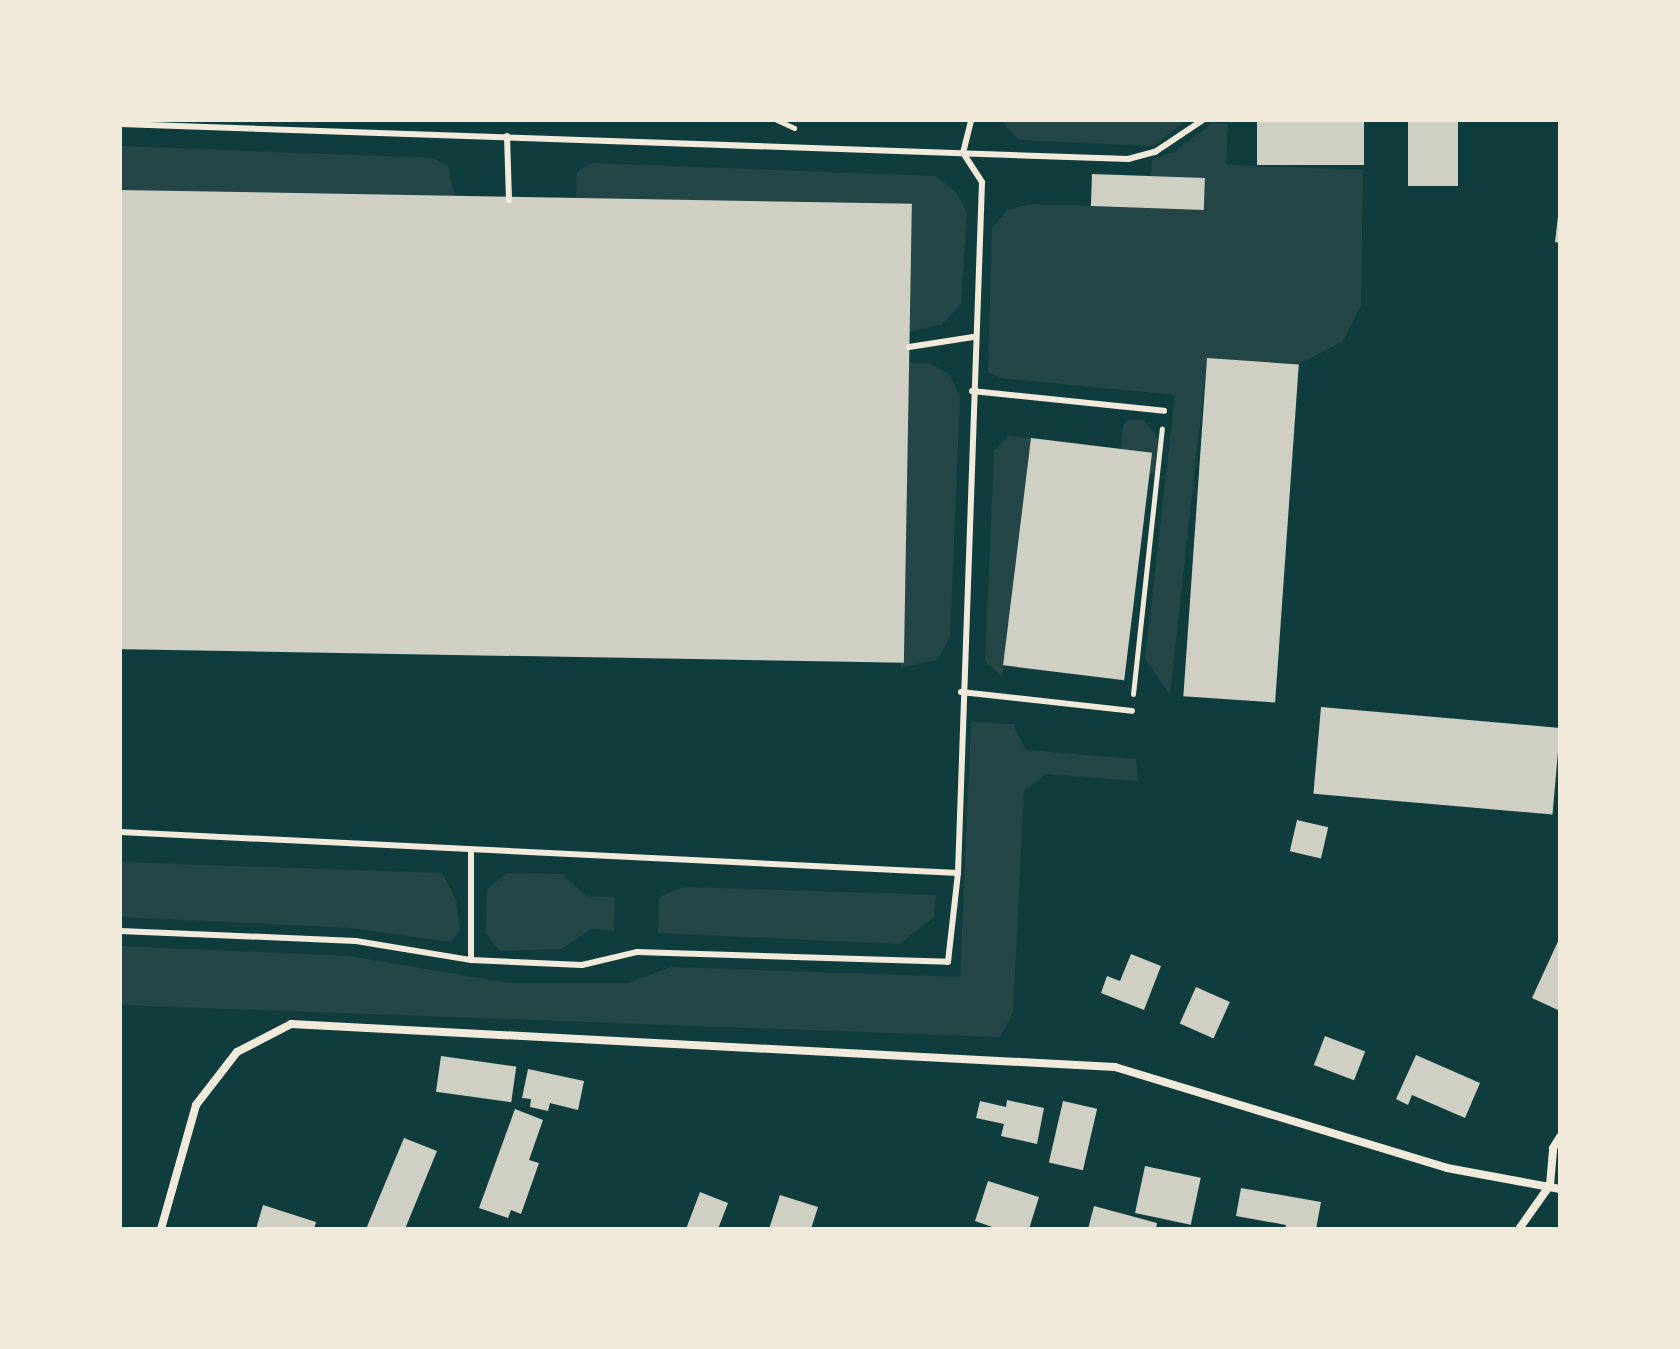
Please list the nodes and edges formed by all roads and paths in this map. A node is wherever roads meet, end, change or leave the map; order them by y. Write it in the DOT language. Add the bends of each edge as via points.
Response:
graph roads {
  1 [pos="971,120"];
  2 [pos="1203,120"];
  3 [pos="226,122"];
  4 [pos="120,124"];
  5 [pos="507,136"];
  6 [pos="963,153"];
  7 [pos="509,200"];
  8 [pos="973,337"];
  9 [pos="909,347"];
  10 [pos="972,391"];
  11 [pos="1164,411"];
  12 [pos="961,692"];
  13 [pos="1132,711"];
  14 [pos="120,832"];
  15 [pos="471,850"];
  16 [pos="958,873"];
  17 [pos="120,931"];
  18 [pos="471,960"];
  19 [pos="1560,1137"];
  20 [pos="1550,1185"];
  21 [pos="1560,1189"];
  22 [pos="161,1229"];
  23 [pos="1519,1229"];
  1 -- 6 [label="lane"];
  2 -- 6 [label="lane" via="1155,152 1128,159"];
  3 -- 4 [label="lane"];
  3 -- 5 [label="lane"];
  5 -- 6 [label="lane"];
  5 -- 7 [label="lane"];
  6 -- 8 [label="lane" via="982,182"];
  8 -- 9 [label="lane"];
  8 -- 10 [label="lane"];
  10 -- 11 [label="lane"];
  10 -- 12 [label="lane"];
  11 -- 13 [label="path"];
  12 -- 13 [label="lane"];
  12 -- 16 [label="lane"];
  14 -- 15 [label="lane"];
  15 -- 16 [label="lane"];
  15 -- 18 [label="lane"];
  16 -- 18 [label="lane" via="948,962 637,952 582,965"];
  17 -- 18 [label="lane" via="356,941"];
  19 -- 20 [label="street" via="1553,1148"];
  20 -- 21 [label="street"];
  20 -- 22 [label="street" via="1447,1168 1115,1067 291,1024 237,1052 196,1105"];
  20 -- 23 [label="street"];
}
